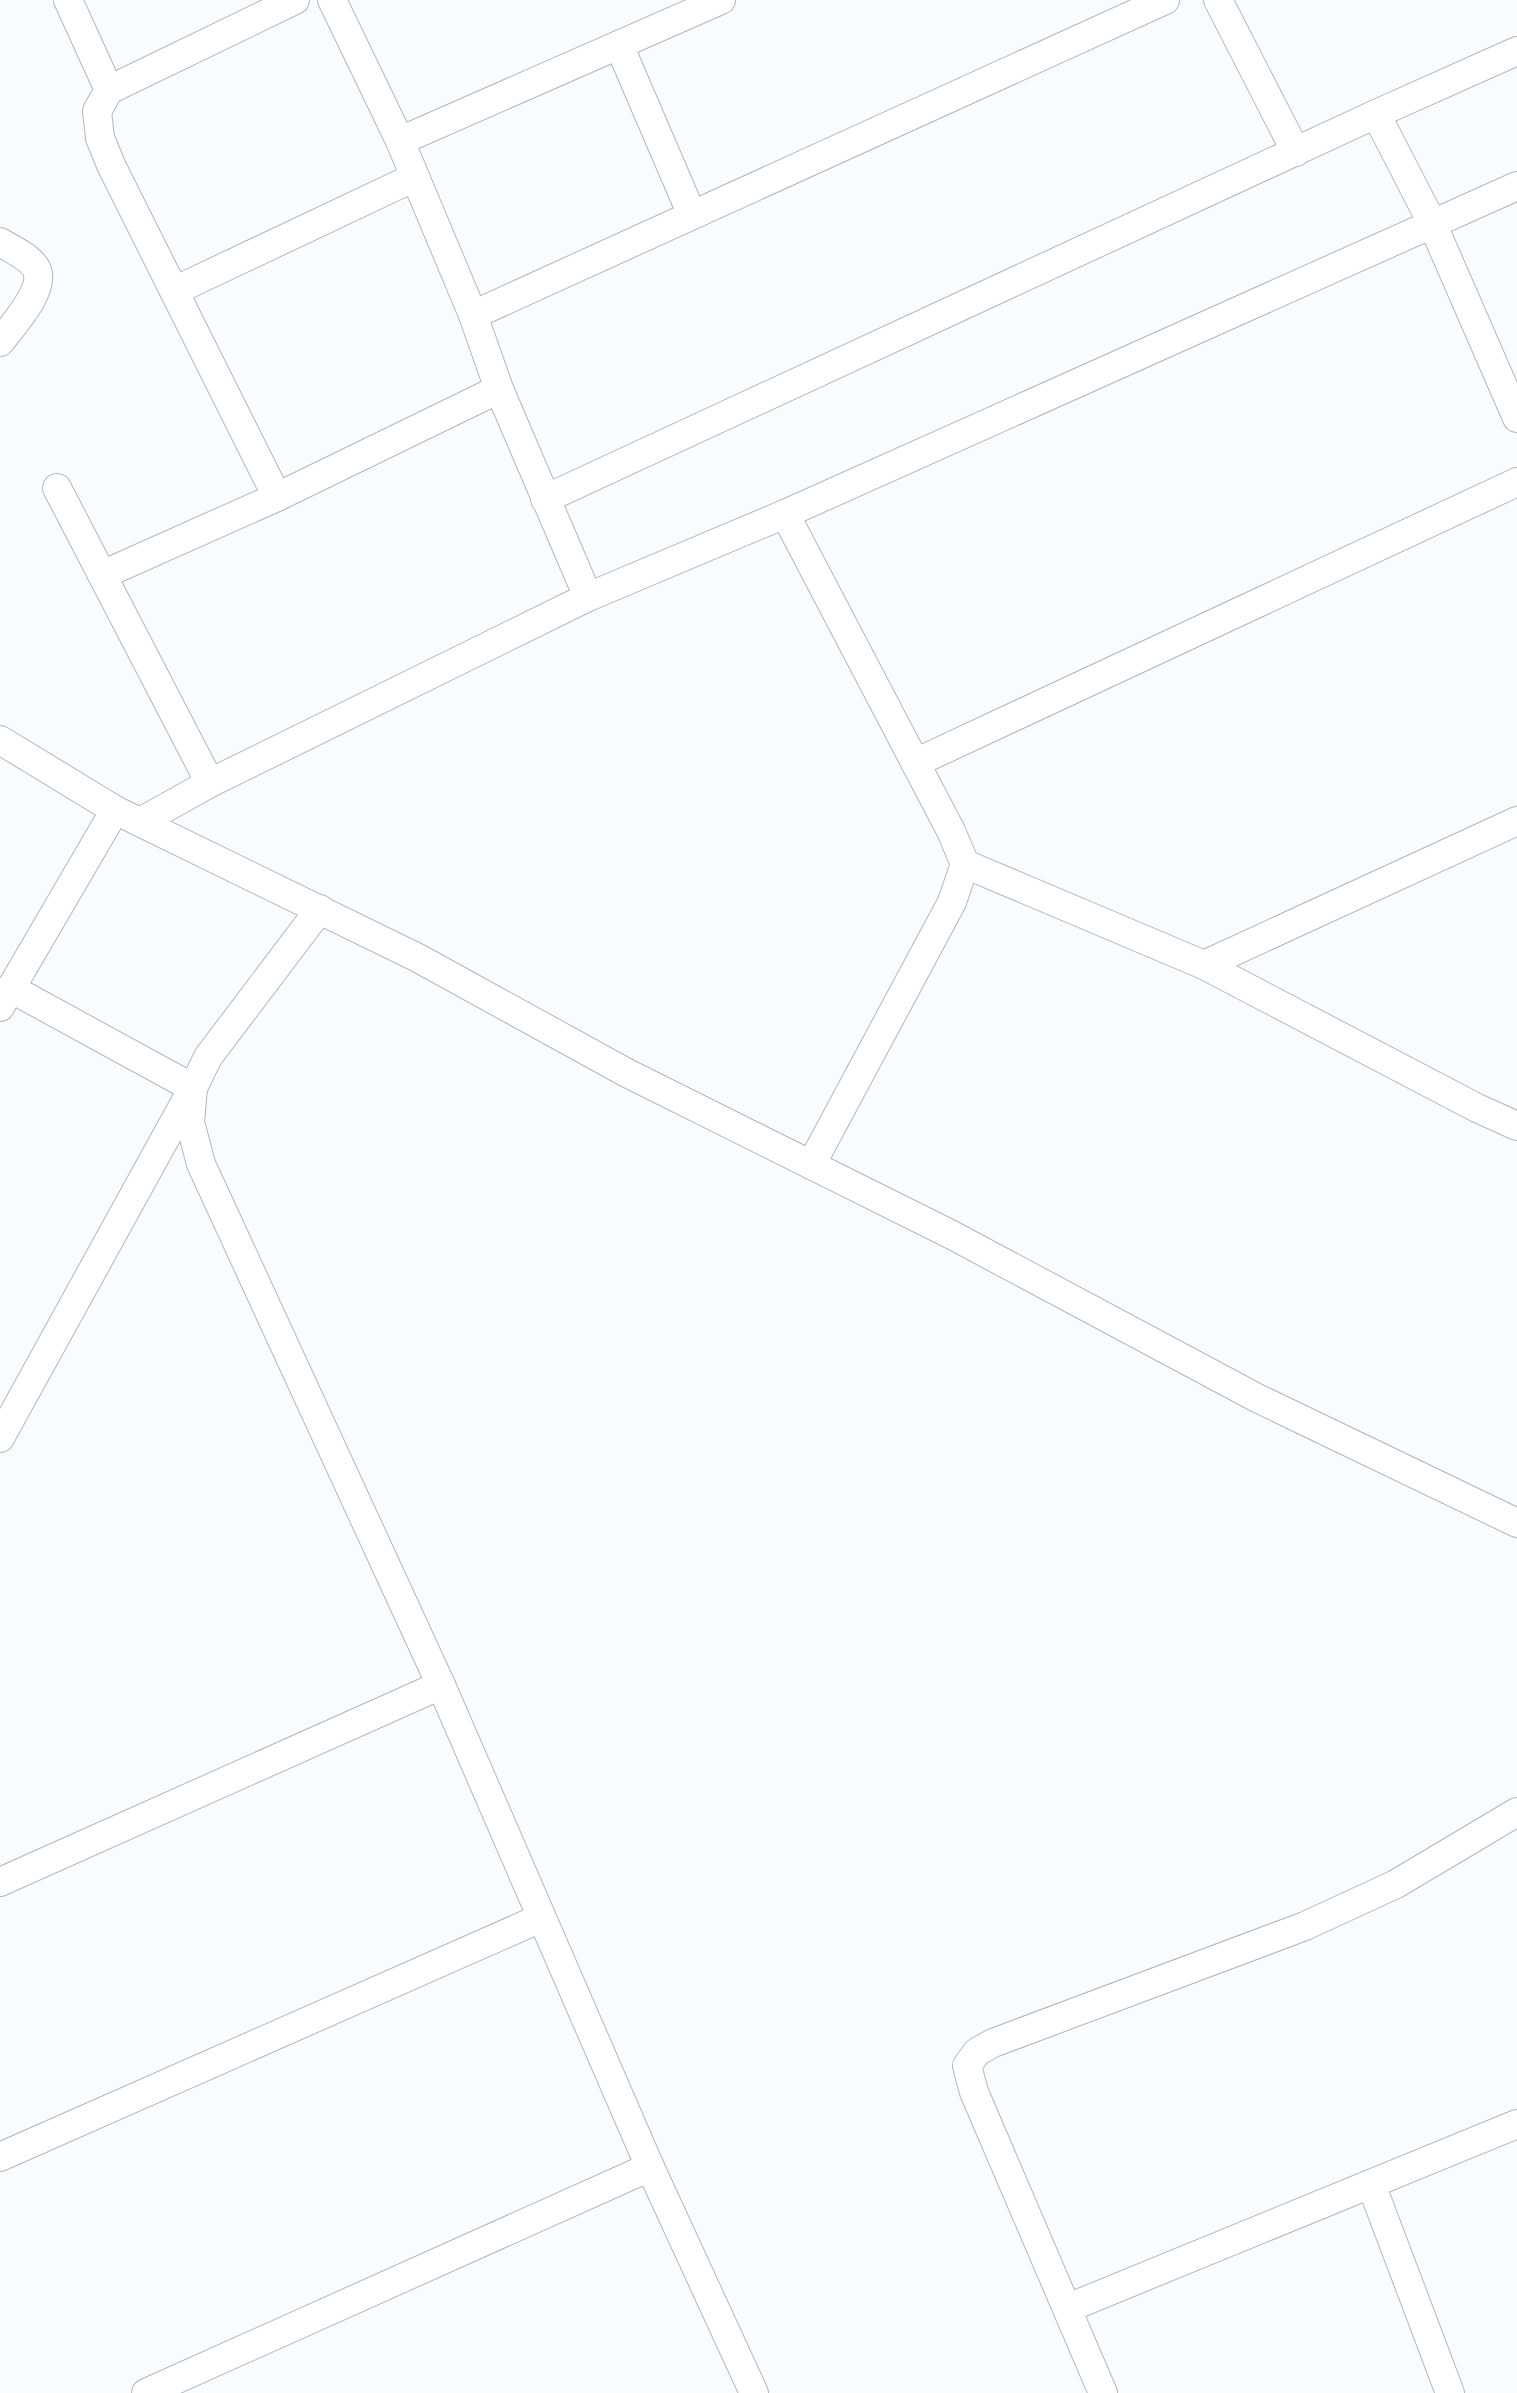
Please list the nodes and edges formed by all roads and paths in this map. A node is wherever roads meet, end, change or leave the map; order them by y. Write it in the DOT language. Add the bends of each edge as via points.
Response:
graph roads {
  1 [pos="68,0"];
  2 [pos="295,0"];
  3 [pos="332,0"];
  4 [pos="721,0"];
  5 [pos="1165,0"];
  6 [pos="1218,0"];
  7 [pos="619,45"];
  8 [pos="1517,51"];
  9 [pos="109,90"];
  10 [pos="1376,114"];
  11 [pos="400,141"];
  12 [pos="1296,152"];
  13 [pos="415,177"];
  14 [pos="1517,186"];
  15 [pos="692,215"];
  16 [pos="1432,223"];
  17 [pos="0,242"];
  18 [pos="174,291"];
  19 [pos="473,314"];
  20 [pos="0,342"];
  21 [pos="499,389"];
  22 [pos="1517,418"];
  23 [pos="1517,482"];
  24 [pos="57,488"];
  25 [pos="277,497"];
  26 [pos="545,499"];
  27 [pos="785,514"];
  28 [pos="102,575"];
  29 [pos="588,597"];
  30 [pos="0,740"];
  31 [pos="915,763"];
  32 [pos="210,783"];
  33 [pos="115,810"];
  34 [pos="140,822"];
  35 [pos="1517,822"];
  36 [pos="965,864"];
  37 [pos="320,909"];
  38 [pos="1204,965"];
  39 [pos="5,998"];
  40 [pos="193,1088"];
  41 [pos="1517,1126"];
  42 [pos="811,1165"];
  43 [pos="0,1438"];
  44 [pos="1517,1524"];
  45 [pos="441,1685"];
  46 [pos="1517,1812"];
  47 [pos="0,1882"];
  48 [pos="542,1918"];
  49 [pos="1517,2124"];
  50 [pos="0,2157"];
  51 [pos="650,2166"];
  52 [pos="1371,2184"];
  53 [pos="1068,2308"];
  54 [pos="146,2393"];
  55 [pos="754,2393"];
  56 [pos="1103,2393"];
  57 [pos="1450,2393"];
  1 -- 9 [label="street"];
  2 -- 9 [label="street"];
  3 -- 11 [label="street"];
  4 -- 7 [label="street"];
  5 -- 15 [label="street"];
  6 -- 12 [label="street"];
  7 -- 11 [label="street"];
  7 -- 15 [label="street"];
  8 -- 10 [label="street"];
  9 -- 18 [label="street" via="98,111 100,138"];
  10 -- 12 [label="street"];
  10 -- 16 [label="street"];
  11 -- 13 [label="street"];
  12 -- 26 [label="street"];
  13 -- 18 [label="street"];
  13 -- 19 [label="street"];
  14 -- 16 [label="street"];
  15 -- 19 [label="street"];
  16 -- 22 [label="street"];
  16 -- 27 [label="street"];
  17 -- 20 [label="street" via="27,259 37,270 38,281 35,295"];
  18 -- 25 [label="street"];
  19 -- 21 [label="street"];
  21 -- 25 [label="street"];
  21 -- 26 [label="street"];
  23 -- 31 [label="street"];
  24 -- 28 [label="street"];
  25 -- 28 [label="street"];
  26 -- 29 [label="street"];
  27 -- 29 [label="street"];
  27 -- 31 [label="street"];
  28 -- 32 [label="street"];
  29 -- 32 [label="street"];
  30 -- 33 [label="street"];
  31 -- 36 [label="street"];
  32 -- 34 [label="street"];
  33 -- 34 [label="street"];
  33 -- 39 [label="street"];
  34 -- 37 [label="street"];
  35 -- 38 [label="street"];
  36 -- 38 [label="street"];
  36 -- 42 [label="street" via="952,902"];
  37 -- 40 [label="street" via="208,1057"];
  37 -- 42 [label="street" via="418,958 627,1073"];
  38 -- 41 [label="street"];
  39 -- 40 [label="street"];
  40 -- 43 [label="street"];
  40 -- 45 [label="street" via="190,1122 201,1164"];
  42 -- 44 [label="street" via="1257,1398"];
  45 -- 47 [label="street"];
  45 -- 48 [label="street"];
  46 -- 53 [label="street" via="1396,1884 1305,1926 993,2043 977,2052 967,2066 974,2092"];
  48 -- 50 [label="street"];
  48 -- 51 [label="street"];
  49 -- 52 [label="street"];
  51 -- 54 [label="street"];
  51 -- 55 [label="street"];
  52 -- 53 [label="street"];
  52 -- 57 [label="street"];
  53 -- 56 [label="street"];
}
